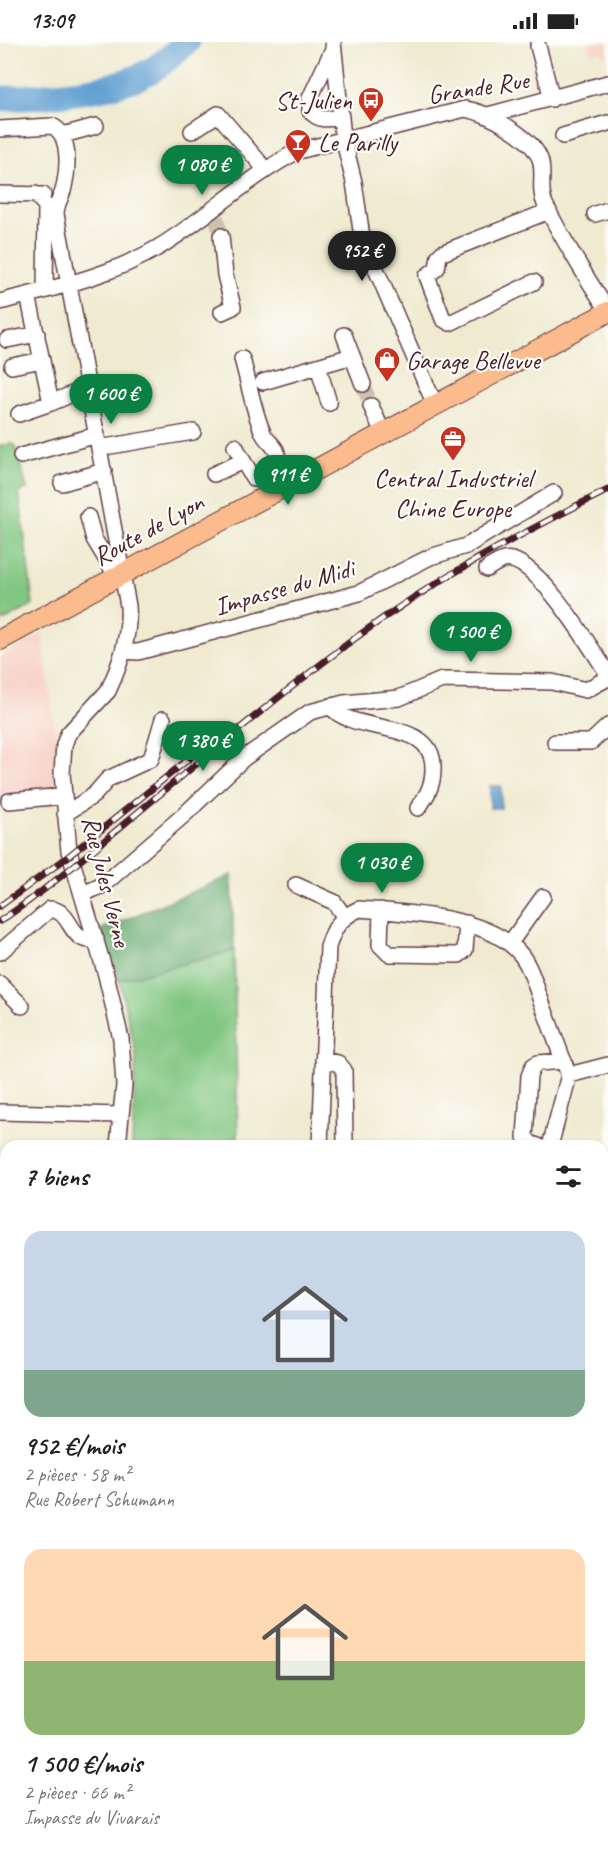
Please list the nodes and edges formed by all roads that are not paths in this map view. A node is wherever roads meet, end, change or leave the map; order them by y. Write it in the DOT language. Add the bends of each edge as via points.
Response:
graph roads {
  1 [pos="333,45"];
  2 [pos="538,46"];
  3 [pos="608,83"];
  4 [pos="552,99"];
  5 [pos="488,115"];
  6 [pos="341,117"];
  7 [pos="608,123"];
  8 [pos="96,126"];
  9 [pos="0,129"];
  10 [pos="192,131"];
  11 [pos="63,135"];
  12 [pos="563,136"];
  13 [pos="344,138"];
  14 [pos="266,170"];
  15 [pos="0,194"];
  16 [pos="35,194"];
  17 [pos="549,211"];
  18 [pos="56,214"];
  19 [pos="222,236"];
  20 [pos="534,282"];
  21 [pos="67,283"];
  22 [pos="45,290"];
  23 [pos="28,295"];
  24 [pos="0,302"];
  25 [pos="222,312"];
  26 [pos="608,312"];
  27 [pos="36,334"];
  28 [pos="344,335"];
  29 [pos="7,340"];
  30 [pos="352,356"];
  31 [pos="242,359"];
  32 [pos="42,360"];
  33 [pos="12,366"];
  34 [pos="318,366"];
  35 [pos="263,382"];
  36 [pos="363,384"];
  37 [pos="72,394"];
  38 [pos="51,403"];
  39 [pos="329,403"];
  40 [pos="435,405"];
  41 [pos="371,406"];
  42 [pos="19,414"];
  43 [pos="194,432"];
  44 [pos="383,433"];
  45 [pos="98,442"];
  46 [pos="235,446"];
  47 [pos="21,456"];
  48 [pos="243,461"];
  49 [pos="104,471"];
  50 [pos="214,474"];
  51 [pos="260,475"];
  52 [pos="62,483"];
  53 [pos="554,493"];
  54 [pos="270,494"];
  55 [pos="88,517"];
  56 [pos="487,569"];
  57 [pos="120,575"];
  58 [pos="1,637"];
  59 [pos="123,651"];
  60 [pos="608,676"];
  61 [pos="337,705"];
  62 [pos="163,719"];
  63 [pos="608,726"];
  64 [pos="555,742"];
  65 [pos="63,796"];
  66 [pos="9,801"];
  67 [pos="417,808"];
  68 [pos="64,813"];
  69 [pos="296,885"];
  70 [pos="83,894"];
  71 [pos="543,897"];
  72 [pos="381,910"];
  73 [pos="344,916"];
  74 [pos="466,923"];
  75 [pos="96,939"];
  76 [pos="510,943"];
  77 [pos="0,952"];
  78 [pos="0,984"];
  79 [pos="22,1006"];
  80 [pos="323,1060"];
  81 [pos="608,1065"];
  82 [pos="566,1068"];
  83 [pos="0,1112"];
  84 [pos="121,1115"];
  85 [pos="119,1140"];
  86 [pos="320,1140"];
  87 [pos="345,1140"];
  88 [pos="528,1140"];
  89 [pos="551,1140"];
  1 -- 6 [label="street"];
  1 -- 6 [label="street" via="310,98 310,111 316,118"];
  2 -- 4 [label="street"];
  3 -- 4 [label="street, Grande Rue"];
  4 -- 5 [label="street, Grande Rue"];
  5 -- 13 [label="street, Grande Rue" via="477,110 455,110"];
  5 -- 17 [label="street" via="527,141 535,151 540,159 541,193"];
  6 -- 13 [label="street"];
  7 -- 12 [label="street"];
  8 -- 11 [label="street"];
  9 -- 11 [label="street" via="52,126"];
  10 -- 14 [label="street" via="218,114"];
  11 -- 18 [label="street" via="65,184"];
  13 -- 14 [label="street, Grande Rue" via="298,151"];
  13 -- 40 [label="street" via="362,237"];
  14 -- 21 [label="street, Grande Rue" via="214,214 136,260"];
  15 -- 16 [label="street"];
  16 -- 18 [label="street" via="51,200"];
  16 -- 22 [label="street" via="46,206"];
  17 -- 20 [label="street" via="442,253 437,268 427,276 443,319 450,323"];
  17 -- 26 [label="street"];
  18 -- 21 [label="street, Rue Jules Verne"];
  19 -- 25 [label="street" via="233,307"];
  21 -- 22 [label="street, Grande Rue"];
  21 -- 45 [label="street, Rue Jules Verne"];
  22 -- 23 [label="street, Grande Rue"];
  23 -- 24 [label="street, Grande Rue"];
  23 -- 27 [label="street"];
  26 -- 40 [label="main road, Route de Lyon"];
  27 -- 29 [label="street"];
  27 -- 32 [label="street"];
  28 -- 30 [label="street"];
  30 -- 34 [label="street"];
  30 -- 36 [label="street"];
  31 -- 51 [label="street" via="263,435 274,444 277,454 276,465"];
  32 -- 33 [label="street"];
  32 -- 38 [label="street"];
  34 -- 35 [label="street"];
  34 -- 39 [label="street"];
  37 -- 38 [label="street"];
  38 -- 42 [label="street"];
  40 -- 44 [label="main road, Route de Lyon"];
  41 -- 44 [label="street"];
  43 -- 45 [label="street"];
  44 -- 54 [label="main road, Route de Lyon"];
  45 -- 47 [label="street"];
  45 -- 49 [label="street, Rue Jules Verne"];
  46 -- 48 [label="street"];
  48 -- 50 [label="street"];
  48 -- 51 [label="street" via="254,479"];
  49 -- 52 [label="street"];
  49 -- 57 [label="street, Rue Jules Verne"];
  51 -- 54 [label="street"];
  53 -- 59 [label="street, Impasse du Midi" via="466,546 430,557 359,593 138,652"];
  54 -- 57 [label="main road, Route de Lyon"];
  55 -- 57 [label="street" via="94,539"];
  56 -- 60 [label="street" via="510,560 526,567 567,612"];
  57 -- 58 [label="main road, Route de Lyon"];
  57 -- 59 [label="street, Rue Jules Verne" via="129,616"];
  59 -- 65 [label="street, Rue Jules Verne" via="108,691 68,734 62,757"];
  60 -- 61 [label="street" via="586,690 523,680 437,680 399,698"];
  61 -- 67 [label="street" via="342,717 415,737 433,756 428,793"];
  61 -- 70 [label="street" via="301,717 244,758 104,885"];
  62 -- 68 [label="street" via="151,759 108,779 94,795"];
  63 -- 64 [label="street" via="591,742"];
  65 -- 66 [label="street"];
  65 -- 68 [label="street, Rue Jules Verne"];
  68 -- 70 [label="street, Rue Jules Verne" via="69,851"];
  69 -- 73 [label="street" via="334,902"];
  70 -- 75 [label="street, Rue Jules Verne"];
  71 -- 76 [label="street"];
  72 -- 73 [label="street" via="359,909"];
  72 -- 74 [label="street"];
  72 -- 74 [label="street" via="380,945 389,954 459,956 466,944"];
  73 -- 80 [label="street" via="334,927 328,947"];
  74 -- 76 [label="street" via="496,933"];
  75 -- 77 [label="street" via="83,941 61,914 50,909"];
  75 -- 84 [label="street, Rue Jules Verne" via="121,1039"];
  76 -- 82 [label="street" via="524,958"];
  78 -- 79 [label="street"];
  80 -- 86 [label="street"];
  80 -- 87 [label="street" via="338,1063 344,1071"];
  81 -- 82 [label="street"];
  82 -- 88 [label="street" via="538,1063 530,1071"];
  82 -- 89 [label="street"];
  83 -- 84 [label="street"];
  84 -- 85 [label="street, Rue Jules Verne"];
}
